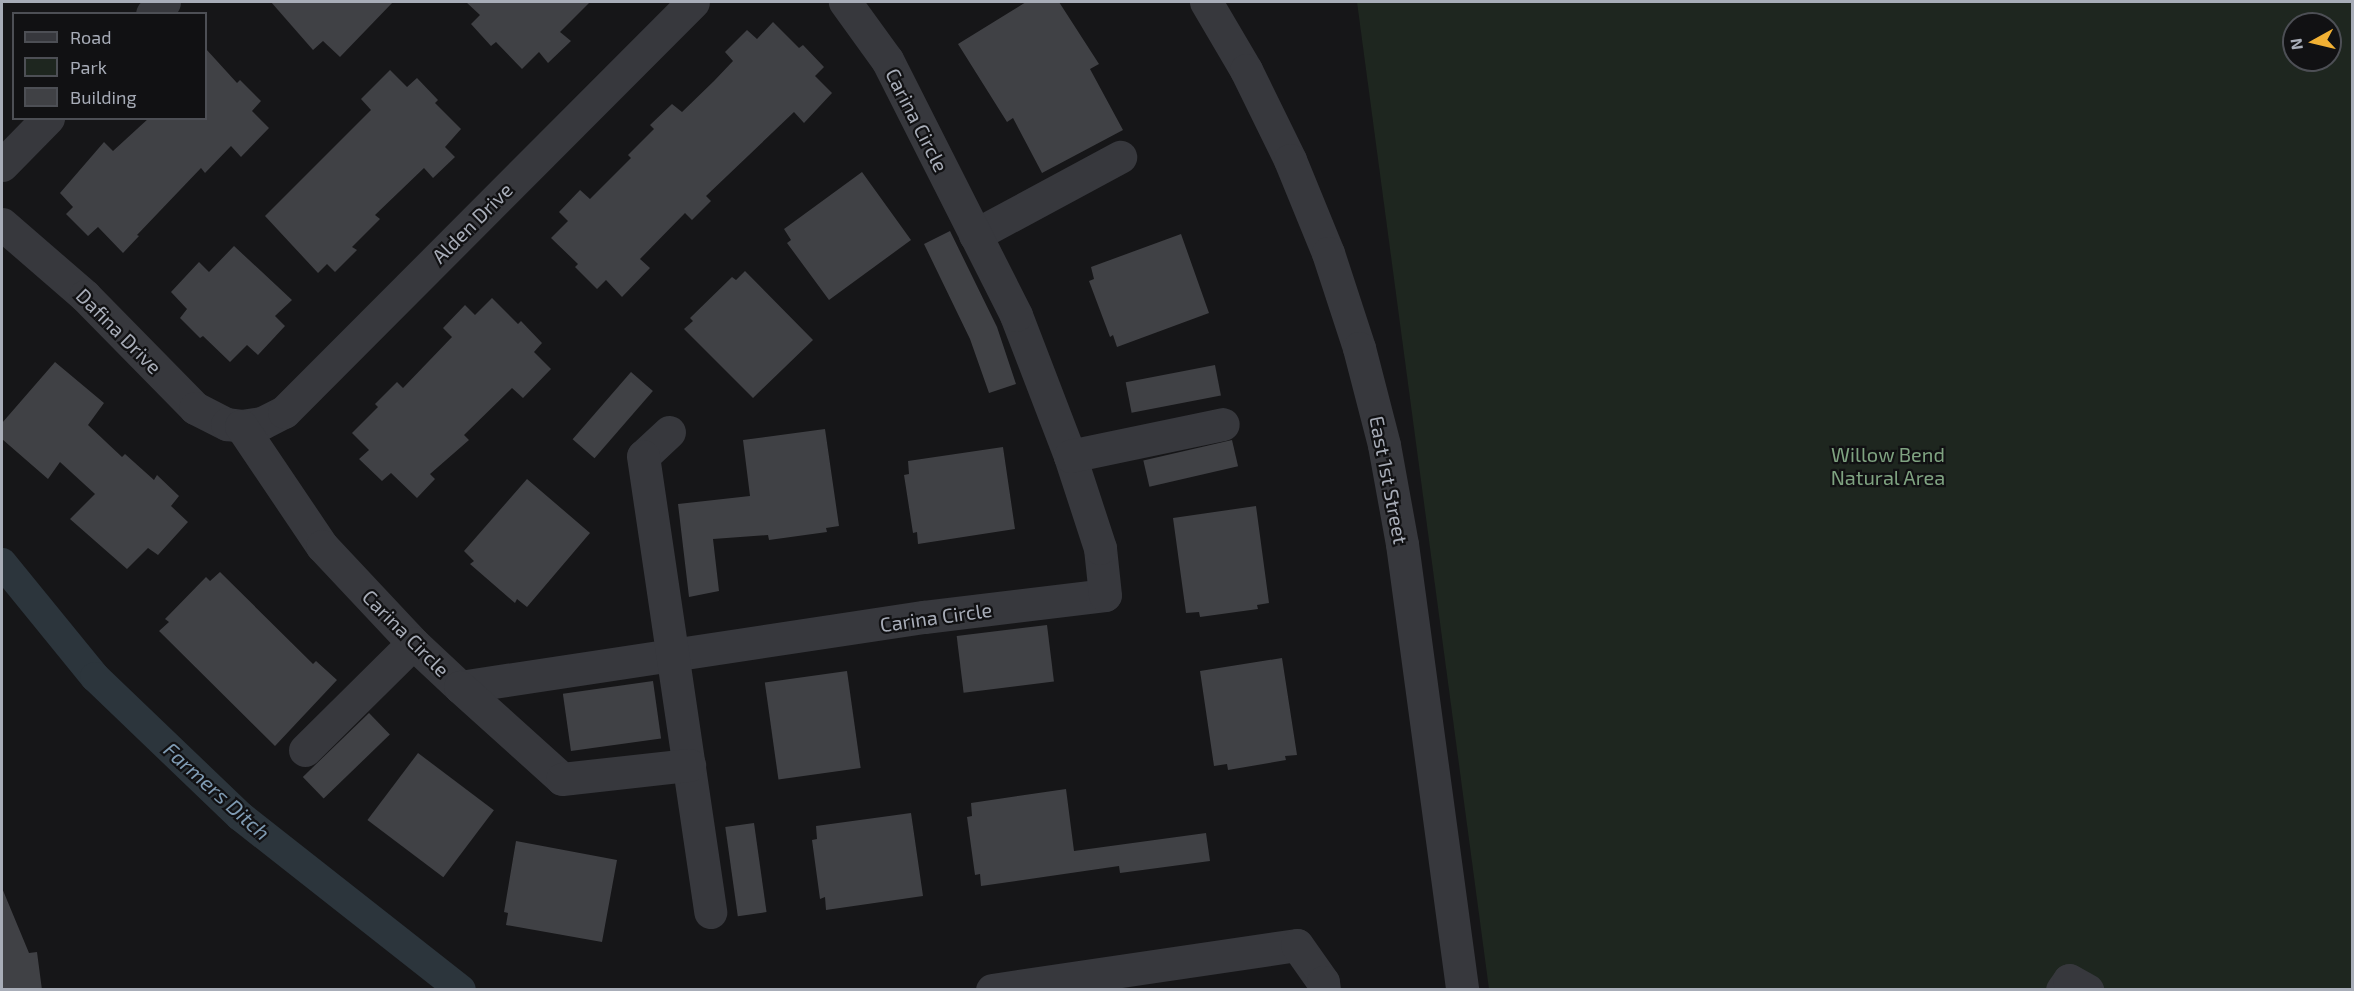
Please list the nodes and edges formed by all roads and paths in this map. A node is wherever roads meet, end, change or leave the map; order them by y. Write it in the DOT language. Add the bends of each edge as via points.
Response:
graph roads {
  1 [pos="693,2"];
  2 [pos="845,2"];
  3 [pos="1206,2"];
  4 [pos="46,120"];
  5 [pos="1120,157"];
  6 [pos="2,165"];
  7 [pos="2,224"];
  8 [pos="975,235"];
  9 [pos="1223,424"];
  10 [pos="241,426"];
  11 [pos="669,432"];
  12 [pos="1070,456"];
  13 [pos="413,643"];
  14 [pos="673,655"];
  15 [pos="460,687"];
  16 [pos="305,750"];
  17 [pos="689,765"];
  18 [pos="710,912"];
  19 [pos="992,990"];
  20 [pos="1324,990"];
  21 [pos="1462,990"];
  22 [pos="2062,990"];
  23 [pos="2087,990"];
  1 -- 10 [label="street, Alden Drive" via="284,412 262,423"];
  2 -- 8 [label="street, Carina Circle" via="886,60"];
  3 -- 21 [label="street, East 1st Street" via="1246,70 1290,160 1328,253 1359,348 1384,445 1402,544"];
  4 -- 6 [label="street"];
  5 -- 8 [label="street"];
  7 -- 10 [label="street, Dafina Drive" via="86,296 195,408 227,424"];
  8 -- 12 [label="street, Carina Circle" via="1016,315"];
  9 -- 12 [label="street"];
  10 -- 13 [label="street, Carina Circle" via="322,546"];
  11 -- 14 [label="street" via="643,456"];
  12 -- 14 [label="street, Carina Circle" via="1100,548 1105,595 924,617"];
  13 -- 15 [label="street, Carina Circle"];
  13 -- 16 [label="street"];
  14 -- 15 [label="street, Carina Circle"];
  14 -- 17 [label="street"];
  15 -- 17 [label="street" via="562,779"];
  17 -- 18 [label="street"];
  19 -- 20 [label="street" via="1297,945 1323,982"];
  22 -- 23 [label="street" via="2069,980"];
}
